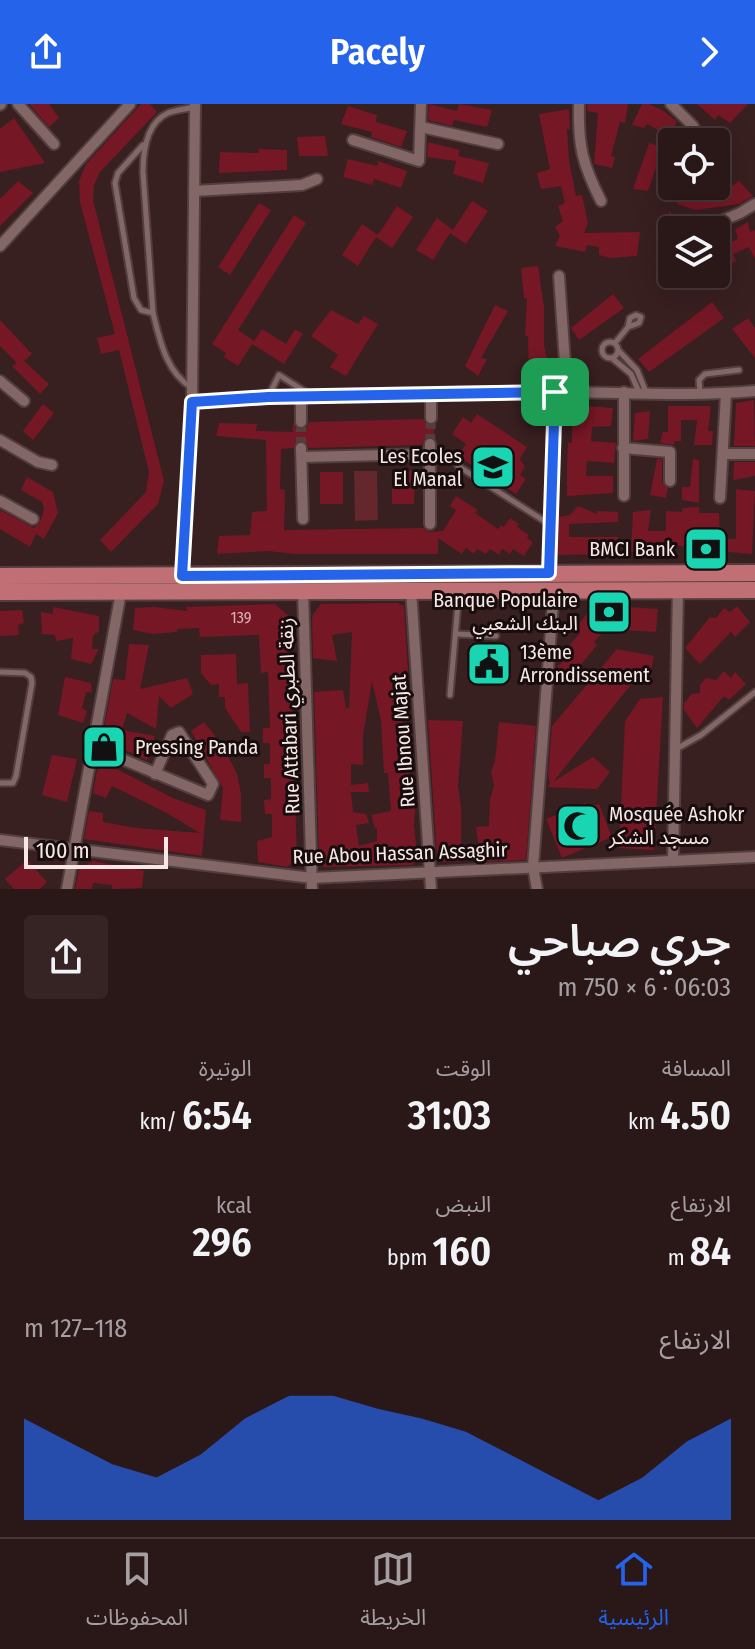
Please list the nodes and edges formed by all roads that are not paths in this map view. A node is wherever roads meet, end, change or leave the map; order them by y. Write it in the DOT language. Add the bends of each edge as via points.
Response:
graph roads {
  1 [pos="18,104"];
  2 [pos="130,104"];
  3 [pos="421,104"];
  4 [pos="579,104"];
  5 [pos="671,104"];
  6 [pos="194,106"];
  7 [pos="421,127"];
  8 [pos="694,128"];
  9 [pos="353,140"];
  10 [pos="146,142"];
  11 [pos="54,144"];
  12 [pos="498,144"];
  13 [pos="317,179"];
  14 [pos="194,191"];
  15 [pos="601,201"];
  16 [pos="755,204"];
  17 [pos="730,217"];
  18 [pos="0,246"];
  19 [pos="559,276"];
  20 [pos="153,313"];
  21 [pos="628,327"];
  22 [pos="615,343"];
  23 [pos="619,351"];
  24 [pos="612,359"];
  25 [pos="739,370"];
  26 [pos="0,381"];
  27 [pos="192,388"];
  28 [pos="755,391"];
  29 [pos="561,392"];
  30 [pos="624,392"];
  31 [pos="642,392"];
  32 [pos="700,393"];
  33 [pos="431,394"];
  34 [pos="726,394"];
  35 [pos="268,397"];
  36 [pos="301,397"];
  37 [pos="314,397"];
  38 [pos="24,401"];
  39 [pos="192,402"];
  40 [pos="431,418"];
  41 [pos="301,422"];
  42 [pos="0,440"];
  43 [pos="623,448"];
  44 [pos="723,454"];
  45 [pos="755,454"];
  46 [pos="52,465"];
  47 [pos="458,466"];
  48 [pos="670,481"];
  49 [pos="624,496"];
  50 [pos="720,498"];
  51 [pos="0,501"];
  52 [pos="33,519"];
  53 [pos="303,519"];
  54 [pos="430,524"];
  55 [pos="550,524"];
  56 [pos="549,573"];
  57 [pos="755,573"];
  58 [pos="0,576"];
  59 [pos="182,576"];
  60 [pos="678,589"];
  61 [pos="411,590"];
  62 [pos="459,590"];
  63 [pos="554,590"];
  64 [pos="755,590"];
  65 [pos="303,591"];
  66 [pos="0,592"];
  67 [pos="121,592"];
  68 [pos="457,634"];
  69 [pos="496,636"];
  70 [pos="0,672"];
  71 [pos="755,692"];
  72 [pos="450,695"];
  73 [pos="93,747"];
  74 [pos="675,749"];
  75 [pos="155,774"];
  76 [pos="0,783"];
  77 [pos="0,840"];
  78 [pos="74,849"];
  79 [pos="755,857"];
  80 [pos="673,861"];
  81 [pos="533,867"];
  82 [pos="430,873"];
  83 [pos="312,883"];
  84 [pos="67,889"];
  85 [pos="431,889"];
  86 [pos="537,889"];
  1 -- 11 [label="street"];
  2 -- 18 [label="street"];
  3 -- 7 [label="street"];
  4 -- 15 [label="street" via="581,156"];
  5 -- 8 [label="street"];
  6 -- 10 [label="lane" via="166,114"];
  6 -- 14 [label="street"];
  7 -- 9 [label="street" via="415,162"];
  7 -- 12 [label="street"];
  10 -- 20 [label="lane" via="143,189"];
  10 -- 20 [label="lane" via="115,183 134,298 141,310"];
  13 -- 14 [label="street" via="302,185"];
  14 -- 27 [label="street"];
  16 -- 17 [label="street"];
  19 -- 29 [label="street"];
  20 -- 27 [label="lane" via="169,364"];
  21 -- 22 [label="lane"];
  22 -- 23 [label="lane"];
  22 -- 24 [label="lane" via="602,349 604,357"];
  23 -- 24 [label="lane"];
  23 -- 31 [label="lane" via="637,370"];
  24 -- 31 [label="lane"];
  25 -- 32 [label="lane" via="705,374 699,380"];
  26 -- 38 [label="street"];
  27 -- 39 [label="street"];
  28 -- 34 [label="street"];
  29 -- 30 [label="street"];
  29 -- 33 [label="street"];
  29 -- 55 [label="street"];
  30 -- 31 [label="street"];
  30 -- 43 [label="street"];
  31 -- 32 [label="street"];
  32 -- 34 [label="street"];
  33 -- 37 [label="street"];
  33 -- 40 [label="street"];
  34 -- 44 [label="street"];
  35 -- 36 [label="street"];
  35 -- 37 [label="lane" via="279,375"];
  35 -- 39 [label="street"];
  36 -- 37 [label="street"];
  36 -- 41 [label="street"];
  39 -- 59 [label="street"];
  42 -- 46 [label="street"];
  43 -- 48 [label="street" via="670,452"];
  43 -- 49 [label="street"];
  44 -- 45 [label="street"];
  44 -- 50 [label="street"];
  47 -- 55 [label="lane"];
  51 -- 52 [label="street"];
  53 -- 54 [label="street" via="302,452 430,449"];
  55 -- 56 [label="street"];
  56 -- 57 [label="main road"];
  56 -- 59 [label="main road"];
  58 -- 59 [label="main road"];
  60 -- 63 [label="main road"];
  60 -- 64 [label="main road"];
  60 -- 74 [label="street"];
  61 -- 62 [label="main road"];
  61 -- 65 [label="main road"];
  61 -- 82 [label="street, Rue Ibnou Majat"];
  62 -- 63 [label="main road"];
  62 -- 68 [label="lane"];
  63 -- 81 [label="street"];
  65 -- 67 [label="main road"];
  65 -- 83 [label="street, Rue Attabari زنقة الطبري"];
  66 -- 67 [label="main road"];
  67 -- 73 [label="street"];
  68 -- 69 [label="lane"];
  68 -- 72 [label="lane"];
  70 -- 76 [label="lane" via="25,673 32,683 16,776 13,783"];
  71 -- 74 [label="lane"];
  73 -- 75 [label="street"];
  73 -- 78 [label="street"];
  74 -- 80 [label="street"];
  75 -- 75 [label="street" via="208,795 213,788 179,732 172,735"];
  77 -- 78 [label="street, Rue Abou Hassan Assaghir"];
  78 -- 83 [label="street, Rue Abou Hassan Assaghir"];
  78 -- 84 [label="street"];
  79 -- 80 [label="street, Rue Abou Hassan Assaghir"];
  80 -- 81 [label="street, Rue Abou Hassan Assaghir"];
  81 -- 82 [label="street, Rue Abou Hassan Assaghir"];
  81 -- 86 [label="street"];
  82 -- 83 [label="street, Rue Abou Hassan Assaghir"];
  82 -- 85 [label="street, Rue Ibnou Majat"];
}
